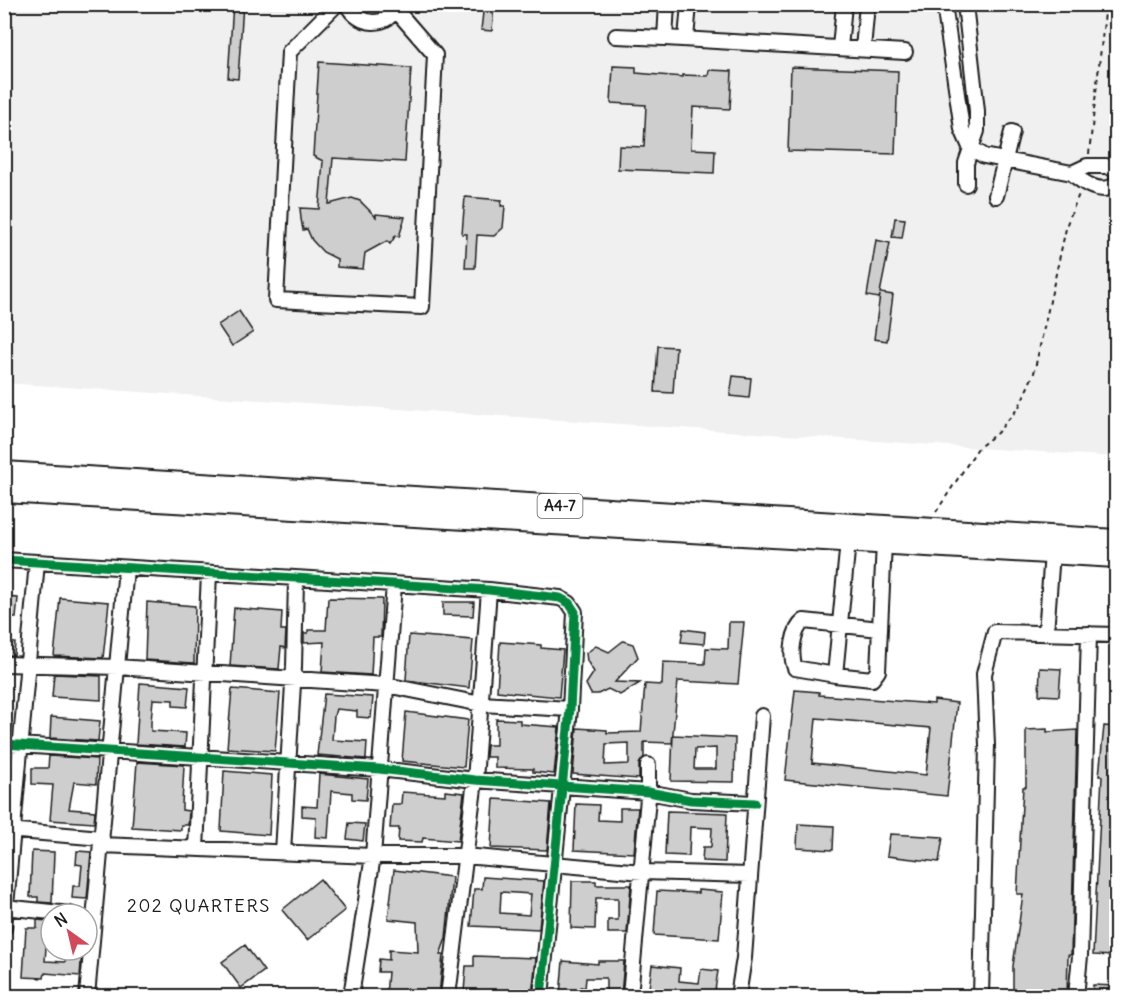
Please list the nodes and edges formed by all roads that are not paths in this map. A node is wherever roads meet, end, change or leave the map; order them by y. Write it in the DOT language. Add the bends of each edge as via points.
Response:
graph roads {
  1 [pos="337,4"];
  2 [pos="347,4"];
  3 [pos="667,4"];
  4 [pos="689,4"];
  5 [pos="844,4"];
  6 [pos="867,4"];
  7 [pos="944,4"];
  8 [pos="965,4"];
  9 [pos="397,7"];
  10 [pos="616,36"];
  11 [pos="665,38"];
  12 [pos="686,39"];
  13 [pos="840,48"];
  14 [pos="864,49"];
  15 [pos="905,52"];
  16 [pos="1012,132"];
  17 [pos="970,147"];
  18 [pos="1006,160"];
  19 [pos="1116,170"];
  20 [pos="1072,173"];
  21 [pos="966,184"];
  22 [pos="1116,184"];
  23 [pos="996,196"];
  24 [pos="4,472"];
  25 [pos="4,492"];
  26 [pos="1116,540"];
  27 [pos="848,541"];
  28 [pos="884,543"];
  29 [pos="1052,553"];
  30 [pos="1116,557"];
  31 [pos="4,560"];
  32 [pos="37,562"];
  33 [pos="126,568"];
  34 [pos="209,574"];
  35 [pos="296,580"];
  36 [pos="394,585"];
  37 [pos="489,590"];
  38 [pos="840,624"];
  39 [pos="880,629"];
  40 [pos="1046,633"];
  41 [pos="1089,634"];
  42 [pos="1116,635"];
  43 [pos="4,664"];
  44 [pos="28,665"];
  45 [pos="117,667"];
  46 [pos="204,674"];
  47 [pos="835,675"];
  48 [pos="293,678"];
  49 [pos="386,685"];
  50 [pos="481,704"];
  51 [pos="570,709"];
  52 [pos="762,716"];
  53 [pos="4,744"];
  54 [pos="21,745"];
  55 [pos="110,753"];
  56 [pos="200,758"];
  57 [pos="288,763"];
  58 [pos="648,765"];
  59 [pos="379,769"];
  60 [pos="475,780"];
  61 [pos="561,787"];
  62 [pos="648,792"];
  63 [pos="755,803"];
  64 [pos="9,830"];
  65 [pos="101,841"];
  66 [pos="196,849"];
  67 [pos="282,852"];
  68 [pos="373,856"];
  69 [pos="465,856"];
  70 [pos="555,863"];
  71 [pos="642,872"];
  72 [pos="750,875"];
  73 [pos="93,902"];
  74 [pos="5,907"];
  75 [pos="39,911"];
  76 [pos="4,928"];
  77 [pos="89,962"];
  78 [pos="87,996"];
  79 [pos="351,996"];
  80 [pos="448,996"];
  81 [pos="541,996"];
  82 [pos="630,996"];
  83 [pos="738,996"];
  84 [pos="981,996"];
  85 [pos="1076,996"];
  1 -- 9 [label="street" via="289,52 276,300 422,306 435,55"];
  2 -- 9 [label="street" via="351,13 366,22 383,21"];
  3 -- 11 [label="street"];
  4 -- 12 [label="street"];
  5 -- 13 [label="street"];
  6 -- 14 [label="street"];
  7 -- 17 [label="street" via="962,129"];
  8 -- 17 [label="street" via="977,111 977,131"];
  10 -- 11 [label="street"];
  11 -- 12 [label="street"];
  12 -- 13 [label="street"];
  13 -- 14 [label="street"];
  14 -- 15 [label="street"];
  16 -- 18 [label="street"];
  17 -- 18 [label="street" via="984,156"];
  17 -- 21 [label="street"];
  18 -- 20 [label="street"];
  18 -- 23 [label="street"];
  19 -- 20 [label="street" via="1087,165"];
  20 -- 22 [label="street" via="1083,183 1100,189"];
  24 -- 26 [label="highway, A4-7"];
  25 -- 27 [label="highway, A4-7"];
  27 -- 28 [label="highway, A4-7"];
  27 -- 38 [label="street"];
  28 -- 29 [label="highway, A4-7"];
  28 -- 39 [label="street"];
  29 -- 30 [label="highway, A4-7"];
  29 -- 40 [label="street"];
  31 -- 32 [label="street"];
  32 -- 33 [label="street"];
  32 -- 44 [label="street"];
  33 -- 34 [label="street"];
  33 -- 45 [label="street"];
  34 -- 35 [label="street"];
  34 -- 46 [label="street"];
  35 -- 36 [label="street"];
  35 -- 48 [label="street"];
  36 -- 37 [label="street"];
  36 -- 49 [label="street"];
  37 -- 50 [label="street"];
  37 -- 51 [label="street" via="560,598 569,603 575,612"];
  38 -- 39 [label="street"];
  38 -- 47 [label="street"];
  38 -- 47 [label="street" via="804,621 795,632 795,668"];
  39 -- 47 [label="street" via="876,677"];
  40 -- 41 [label="street"];
  40 -- 84 [label="street" via="995,632 984,674 987,745"];
  41 -- 42 [label="street"];
  41 -- 85 [label="street"];
  43 -- 44 [label="street"];
  44 -- 45 [label="street"];
  44 -- 54 [label="street"];
  45 -- 46 [label="street"];
  45 -- 55 [label="street"];
  46 -- 48 [label="street"];
  46 -- 56 [label="street"];
  48 -- 49 [label="street"];
  48 -- 57 [label="street"];
  49 -- 50 [label="street"];
  49 -- 59 [label="street"];
  50 -- 51 [label="street"];
  50 -- 60 [label="street"];
  51 -- 61 [label="street"];
  52 -- 63 [label="street"];
  53 -- 54 [label="street"];
  54 -- 55 [label="street"];
  54 -- 64 [label="street"];
  55 -- 56 [label="street"];
  55 -- 65 [label="street"];
  56 -- 57 [label="street"];
  56 -- 66 [label="street"];
  57 -- 59 [label="street"];
  57 -- 67 [label="street"];
  58 -- 62 [label="street"];
  59 -- 60 [label="street"];
  59 -- 68 [label="street"];
  60 -- 61 [label="street"];
  60 -- 69 [label="street"];
  61 -- 62 [label="street"];
  61 -- 70 [label="street"];
  62 -- 63 [label="street" via="691,800"];
  62 -- 71 [label="street"];
  63 -- 72 [label="street"];
  64 -- 65 [label="street"];
  64 -- 74 [label="street"];
  65 -- 66 [label="street"];
  65 -- 73 [label="street"];
  66 -- 67 [label="street"];
  67 -- 68 [label="street"];
  68 -- 69 [label="street"];
  68 -- 79 [label="street"];
  69 -- 70 [label="street"];
  69 -- 80 [label="street"];
  70 -- 71 [label="street"];
  70 -- 81 [label="street"];
  71 -- 72 [label="street"];
  71 -- 82 [label="street"];
  72 -- 83 [label="street"];
  74 -- 75 [label="street"];
  74 -- 76 [label="street"];
  77 -- 78 [label="street"];
}
